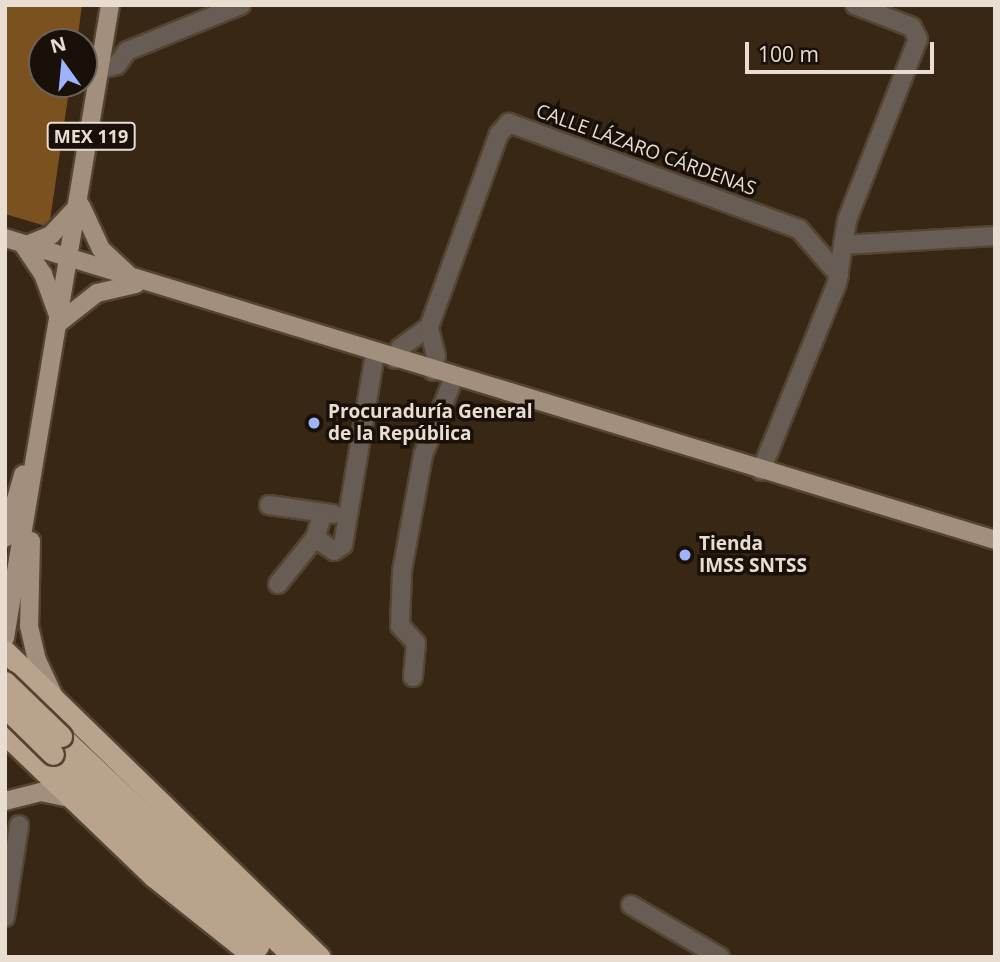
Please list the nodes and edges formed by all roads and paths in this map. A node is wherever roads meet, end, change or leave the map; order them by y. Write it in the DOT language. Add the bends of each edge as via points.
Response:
graph roads {
  1 [pos="110,5"];
  2 [pos="241,5"];
  3 [pos="855,5"];
  4 [pos="100,69"];
  5 [pos="80,202"];
  6 [pos="995,236"];
  7 [pos="5,238"];
  8 [pos="843,244"];
  9 [pos="24,246"];
  10 [pos="70,260"];
  11 [pos="839,275"];
  12 [pos="142,283"];
  13 [pos="60,322"];
  14 [pos="429,327"];
  15 [pos="375,353"];
  16 [pos="395,359"];
  17 [pos="433,371"];
  18 [pos="454,377"];
  19 [pos="44,412"];
  20 [pos="761,471"];
  21 [pos="269,505"];
  22 [pos="29,506"];
  23 [pos="347,512"];
  24 [pos="323,514"];
  25 [pos="5,538"];
  26 [pos="315,538"];
  27 [pos="995,540"];
  28 [pos="278,584"];
  29 [pos="5,638"];
  30 [pos="5,651"];
  31 [pos="412,677"];
  32 [pos="5,682"];
  33 [pos="57,700"];
  34 [pos="5,707"];
  35 [pos="12,741"];
  36 [pos="57,745"];
  37 [pos="70,798"];
  38 [pos="5,801"];
  39 [pos="19,825"];
  40 [pos="631,905"];
  41 [pos="5,917"];
  42 [pos="255,957"];
  43 [pos="269,957"];
  44 [pos="295,957"];
  45 [pos="320,957"];
  46 [pos="720,957"];
  1 -- 4 [label="main road, MEX 119"];
  2 -- 4 [label="street" via="127,51 117,65"];
  3 -- 8 [label="street" via="918,32 847,220"];
  4 -- 5 [label="main road, MEX 119"];
  5 -- 9 [label="main road" via="63,226"];
  5 -- 10 [label="main road, MEX 119"];
  5 -- 12 [label="main road" via="101,250"];
  6 -- 8 [label="street"];
  7 -- 9 [label="main road"];
  8 -- 11 [label="street"];
  9 -- 10 [label="main road"];
  9 -- 13 [label="main road" via="43,274"];
  10 -- 12 [label="main road"];
  10 -- 13 [label="main road, MEX 119"];
  11 -- 14 [label="street, CALLE LÁZARO CÁRDENAS" via="800,229 509,123 499,134"];
  11 -- 20 [label="street"];
  12 -- 13 [label="main road" via="97,293"];
  12 -- 15 [label="main road"];
  13 -- 19 [label="main road, MEX 119"];
  14 -- 16 [label="street" via="405,344"];
  14 -- 17 [label="street, CALLE LÁZARO CÁRDENAS" via="436,350"];
  15 -- 16 [label="main road"];
  15 -- 23 [label="street"];
  16 -- 17 [label="main road"];
  17 -- 18 [label="main road"];
  18 -- 20 [label="main road"];
  18 -- 31 [label="street" via="423,456 402,570 400,626 415,643"];
  19 -- 22 [label="main road, MEX 119"];
  19 -- 25 [label="main road"];
  20 -- 27 [label="main road"];
  21 -- 24 [label="street"];
  22 -- 29 [label="main road, MEX 119"];
  22 -- 33 [label="main road" via="29,626 37,660"];
  23 -- 24 [label="street"];
  23 -- 26 [label="street" via="340,550"];
  24 -- 26 [label="street"];
  26 -- 28 [label="street"];
  30 -- 33 [label="highway"];
  32 -- 36 [label="highway, bridge"];
  33 -- 35 [label="highway" via="36,713"];
  33 -- 45 [label="highway"];
  34 -- 36 [label="highway, bridge"];
  35 -- 37 [label="highway"];
  36 -- 43 [label="highway"];
  36 -- 44 [label="highway"];
  37 -- 38 [label="main road" via="41,792"];
  37 -- 42 [label="highway" via="193,911"];
  39 -- 41 [label="street"];
  40 -- 46 [label="street"];
}
